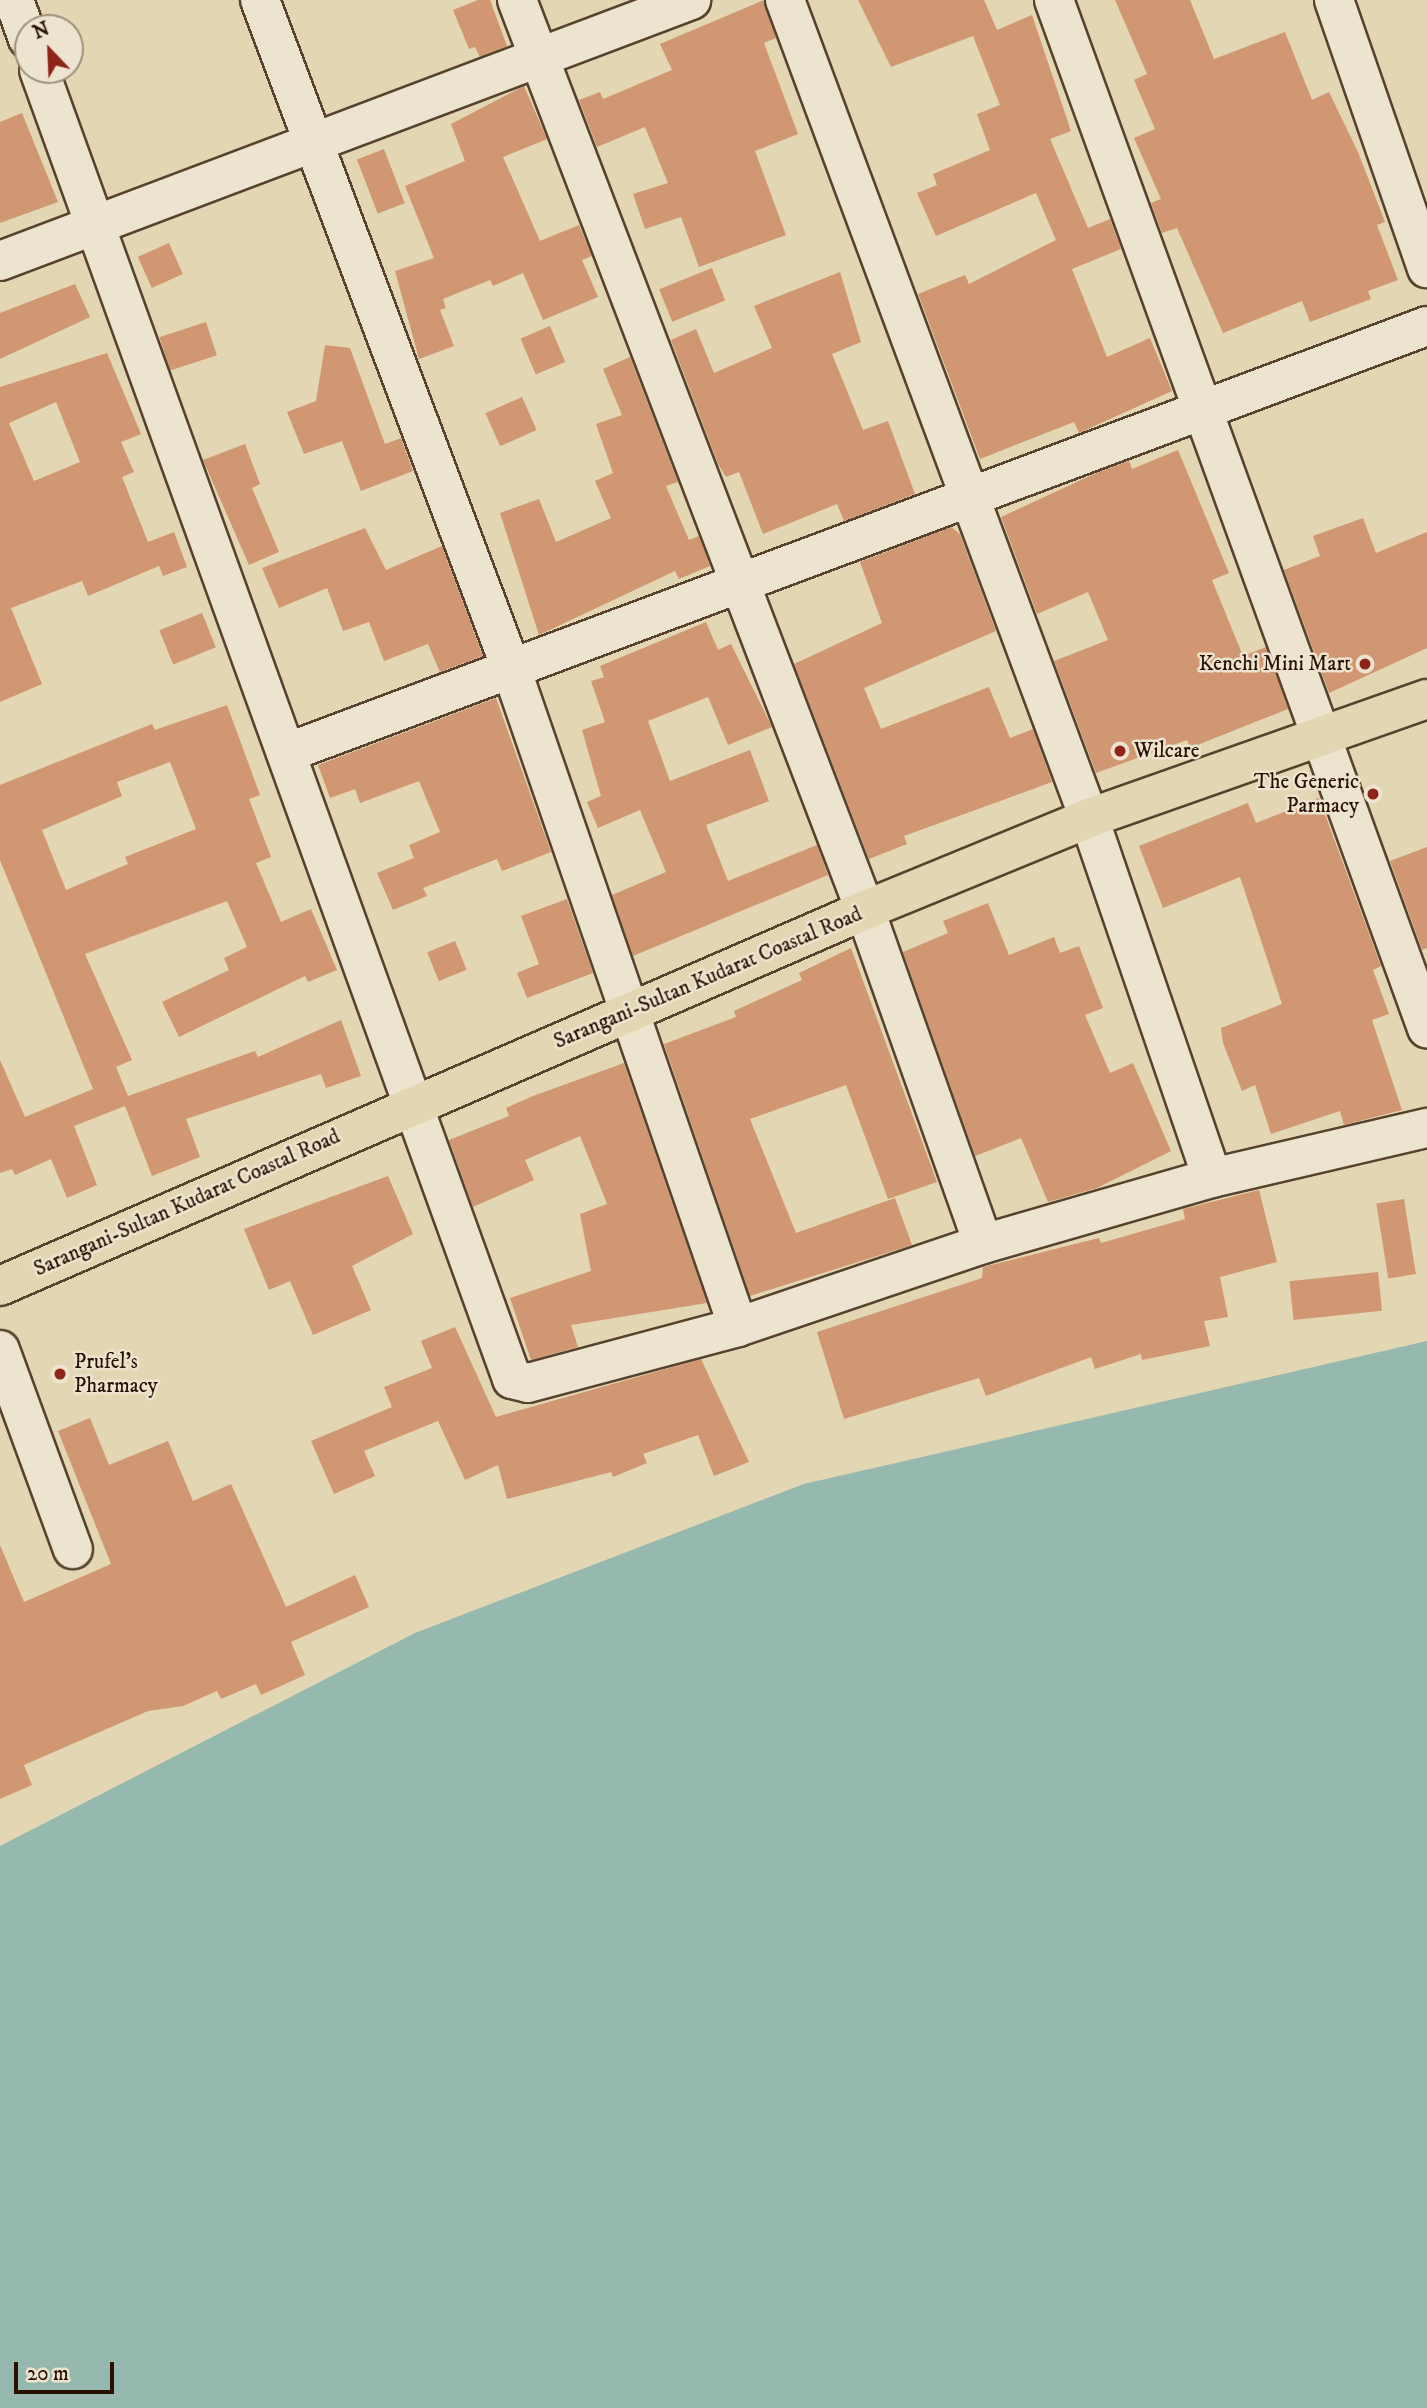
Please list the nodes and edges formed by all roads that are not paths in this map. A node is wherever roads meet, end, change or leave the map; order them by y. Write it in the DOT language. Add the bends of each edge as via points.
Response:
graph roads {
  1 [pos="260,0"];
  2 [pos="517,0"];
  3 [pos="691,0"];
  4 [pos="785,0"];
  5 [pos="1054,0"];
  6 [pos="1334,0"];
  7 [pos="538,57"];
  8 [pos="44,84"];
  9 [pos="316,138"];
  10 [pos="94,225"];
  11 [pos="0,261"];
  12 [pos="1427,268"];
  13 [pos="1427,326"];
  14 [pos="1204,406"];
  15 [pos="964,495"];
  16 [pos="738,583"];
  17 [pos="511,668"];
  18 [pos="1427,699"];
  19 [pos="1322,736"];
  20 [pos="286,753"];
  21 [pos="1089,818"];
  22 [pos="865,911"];
  23 [pos="632,1010"];
  24 [pos="1427,1028"];
  25 [pos="411,1104"];
  26 [pos="1427,1128"];
  27 [pos="1212,1178"];
  28 [pos="983,1244"];
  29 [pos="0,1286"];
  30 [pos="738,1327"];
  31 [pos="0,1350"];
  32 [pos="73,1549"];
  1 -- 9 [label="street"];
  2 -- 7 [label="street"];
  3 -- 7 [label="street"];
  4 -- 15 [label="street"];
  5 -- 14 [label="street"];
  6 -- 12 [label="street"];
  7 -- 9 [label="street"];
  7 -- 16 [label="street"];
  8 -- 10 [label="street"];
  9 -- 10 [label="street"];
  9 -- 17 [label="street"];
  10 -- 11 [label="street"];
  10 -- 20 [label="street"];
  13 -- 14 [label="street"];
  14 -- 15 [label="street"];
  14 -- 19 [label="street"];
  15 -- 16 [label="street"];
  15 -- 21 [label="street"];
  16 -- 17 [label="street"];
  16 -- 22 [label="street"];
  17 -- 20 [label="street"];
  17 -- 23 [label="street"];
  18 -- 19 [label="main road, Sarangani-Sultan Kudarat Coastal Road"];
  19 -- 21 [label="main road, Sarangani-Sultan Kudarat Coastal Road"];
  19 -- 24 [label="street"];
  20 -- 25 [label="street"];
  21 -- 22 [label="main road, Sarangani-Sultan Kudarat Coastal Road"];
  21 -- 27 [label="street"];
  22 -- 23 [label="main road, Sarangani-Sultan Kudarat Coastal Road"];
  22 -- 28 [label="street"];
  23 -- 25 [label="main road, Sarangani-Sultan Kudarat Coastal Road"];
  23 -- 30 [label="street"];
  25 -- 29 [label="main road, Sarangani-Sultan Kudarat Coastal Road"];
  25 -- 30 [label="street" via="512,1379 528,1383"];
  26 -- 27 [label="street"];
  27 -- 28 [label="street"];
  28 -- 30 [label="street"];
  31 -- 32 [label="street"];
}
